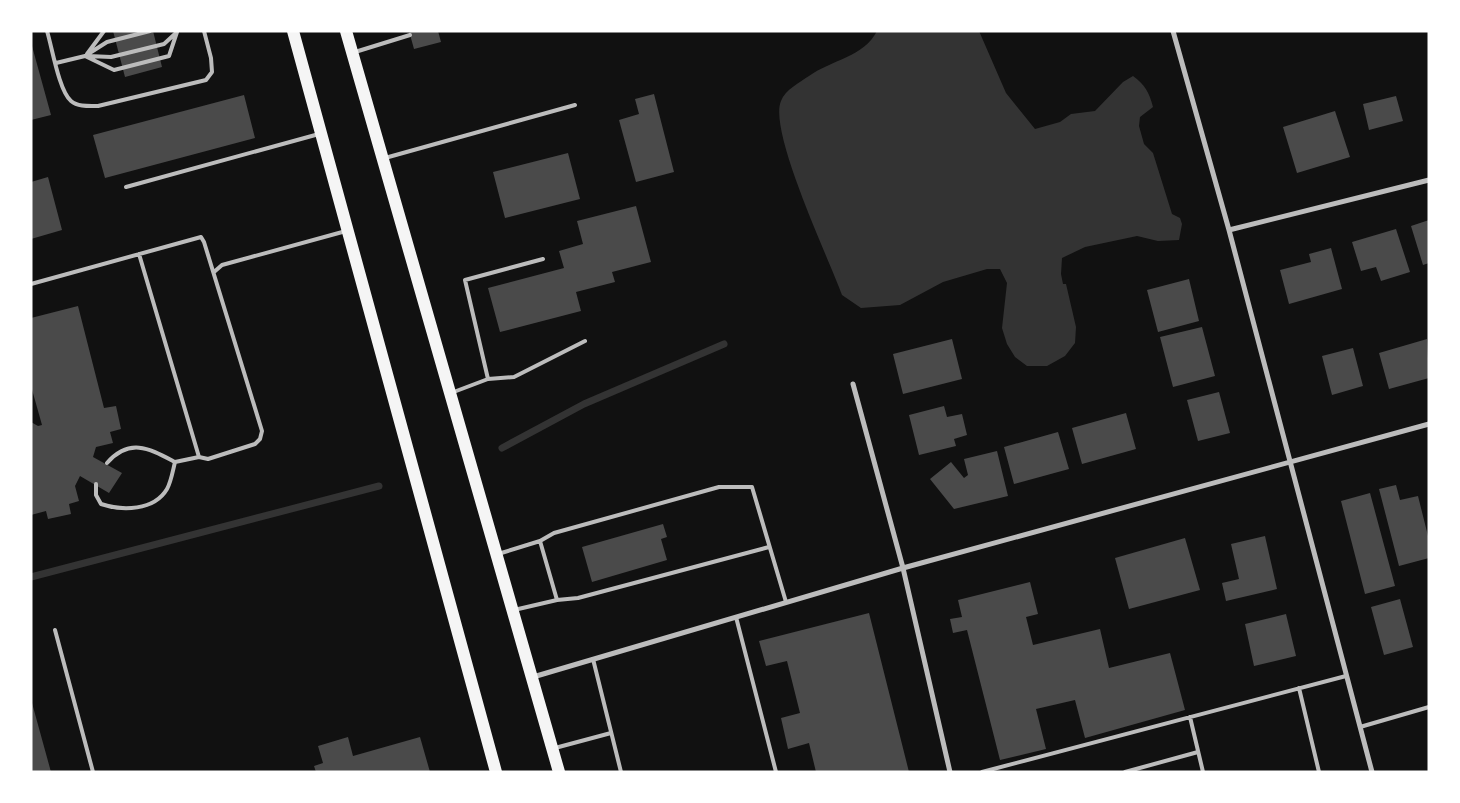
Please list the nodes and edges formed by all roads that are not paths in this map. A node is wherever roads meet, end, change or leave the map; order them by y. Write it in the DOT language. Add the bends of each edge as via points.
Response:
graph roads {
  1 [pos="47,31"];
  2 [pos="104,31"];
  3 [pos="150,31"];
  4 [pos="176,31"];
  5 [pos="204,31"];
  6 [pos="293,31"];
  7 [pos="346,31"];
  8 [pos="1173,31"];
  9 [pos="410,35"];
  10 [pos="352,52"];
  11 [pos="85,56"];
  12 [pos="56,63"];
  13 [pos="576,105"];
  14 [pos="322,133"];
  15 [pos="383,158"];
  16 [pos="1429,180"];
  17 [pos="126,187"];
  18 [pos="1229,230"];
  19 [pos="348,231"];
  20 [pos="139,254"];
  21 [pos="543,259"];
  22 [pos="214,272"];
  23 [pos="31,284"];
  24 [pos="586,340"];
  25 [pos="488,379"];
  26 [pos="853,384"];
  27 [pos="451,393"];
  28 [pos="1429,424"];
  29 [pos="200,456"];
  30 [pos="1288,461"];
  31 [pos="175,462"];
  32 [pos="107,463"];
  33 [pos="96,484"];
  34 [pos="540,541"];
  35 [pos="769,547"];
  36 [pos="498,554"];
  37 [pos="902,568"];
  38 [pos="557,600"];
  39 [pos="786,602"];
  40 [pos="514,610"];
  41 [pos="736,617"];
  42 [pos="55,630"];
  43 [pos="593,659"];
  44 [pos="1346,676"];
  45 [pos="533,677"];
  46 [pos="1298,688"];
  47 [pos="1429,707"];
  48 [pos="1190,717"];
  49 [pos="1360,727"];
  50 [pos="611,733"];
  51 [pos="552,748"];
  52 [pos="1198,752"];
  53 [pos="93,772"];
  54 [pos="496,772"];
  55 [pos="559,772"];
  56 [pos="622,772"];
  57 [pos="776,772"];
  58 [pos="950,772"];
  59 [pos="982,772"];
  60 [pos="1125,772"];
  61 [pos="1203,772"];
  62 [pos="1320,772"];
  63 [pos="1372,772"];
  1 -- 12 [label="lane"];
  2 -- 11 [label="lane"];
  3 -- 11 [label="lane" via="107,42"];
  4 -- 11 [label="lane" via="164,44 111,57"];
  4 -- 11 [label="lane" via="169,56 160,59 114,70"];
  5 -- 12 [label="lane" via="212,58 212,72 206,80 98,106 84,106 72,101 65,92"];
  6 -- 14 [label="main road"];
  7 -- 10 [label="main road"];
  8 -- 18 [label="street"];
  9 -- 10 [label="lane"];
  10 -- 15 [label="main road"];
  11 -- 12 [label="lane"];
  13 -- 15 [label="lane"];
  14 -- 17 [label="lane"];
  14 -- 19 [label="main road"];
  15 -- 27 [label="main road"];
  16 -- 18 [label="street"];
  18 -- 30 [label="street"];
  19 -- 22 [label="lane" via="222,265"];
  19 -- 54 [label="main road"];
  20 -- 22 [label="lane" via="201,237"];
  20 -- 23 [label="lane"];
  20 -- 29 [label="lane"];
  21 -- 25 [label="lane" via="465,280"];
  22 -- 29 [label="lane" via="262,431 255,444 208,459"];
  24 -- 25 [label="lane" via="514,377"];
  25 -- 27 [label="lane"];
  26 -- 37 [label="street"];
  27 -- 36 [label="main road"];
  28 -- 30 [label="street"];
  29 -- 31 [label="lane"];
  30 -- 37 [label="street"];
  30 -- 44 [label="street"];
  31 -- 32 [label="lane" via="147,448 136,447 114,455"];
  31 -- 33 [label="lane" via="167,489 156,500 141,507 126,509 101,504 96,495"];
  34 -- 35 [label="lane" via="554,532 719,487 752,486"];
  34 -- 36 [label="lane"];
  34 -- 38 [label="lane"];
  35 -- 38 [label="lane" via="578,598"];
  35 -- 39 [label="lane"];
  36 -- 40 [label="main road"];
  37 -- 39 [label="street"];
  37 -- 58 [label="street"];
  38 -- 40 [label="lane"];
  39 -- 41 [label="street"];
  40 -- 45 [label="main road"];
  41 -- 43 [label="street"];
  41 -- 57 [label="lane"];
  42 -- 53 [label="lane"];
  43 -- 45 [label="street"];
  43 -- 50 [label="lane"];
  44 -- 46 [label="lane"];
  44 -- 49 [label="street"];
  45 -- 51 [label="main road"];
  46 -- 48 [label="lane"];
  46 -- 62 [label="lane"];
  47 -- 49 [label="lane"];
  48 -- 52 [label="lane"];
  48 -- 59 [label="lane"];
  49 -- 63 [label="street"];
  50 -- 51 [label="lane"];
  50 -- 56 [label="lane"];
  51 -- 55 [label="main road"];
  52 -- 60 [label="lane"];
  52 -- 61 [label="lane"];
}
